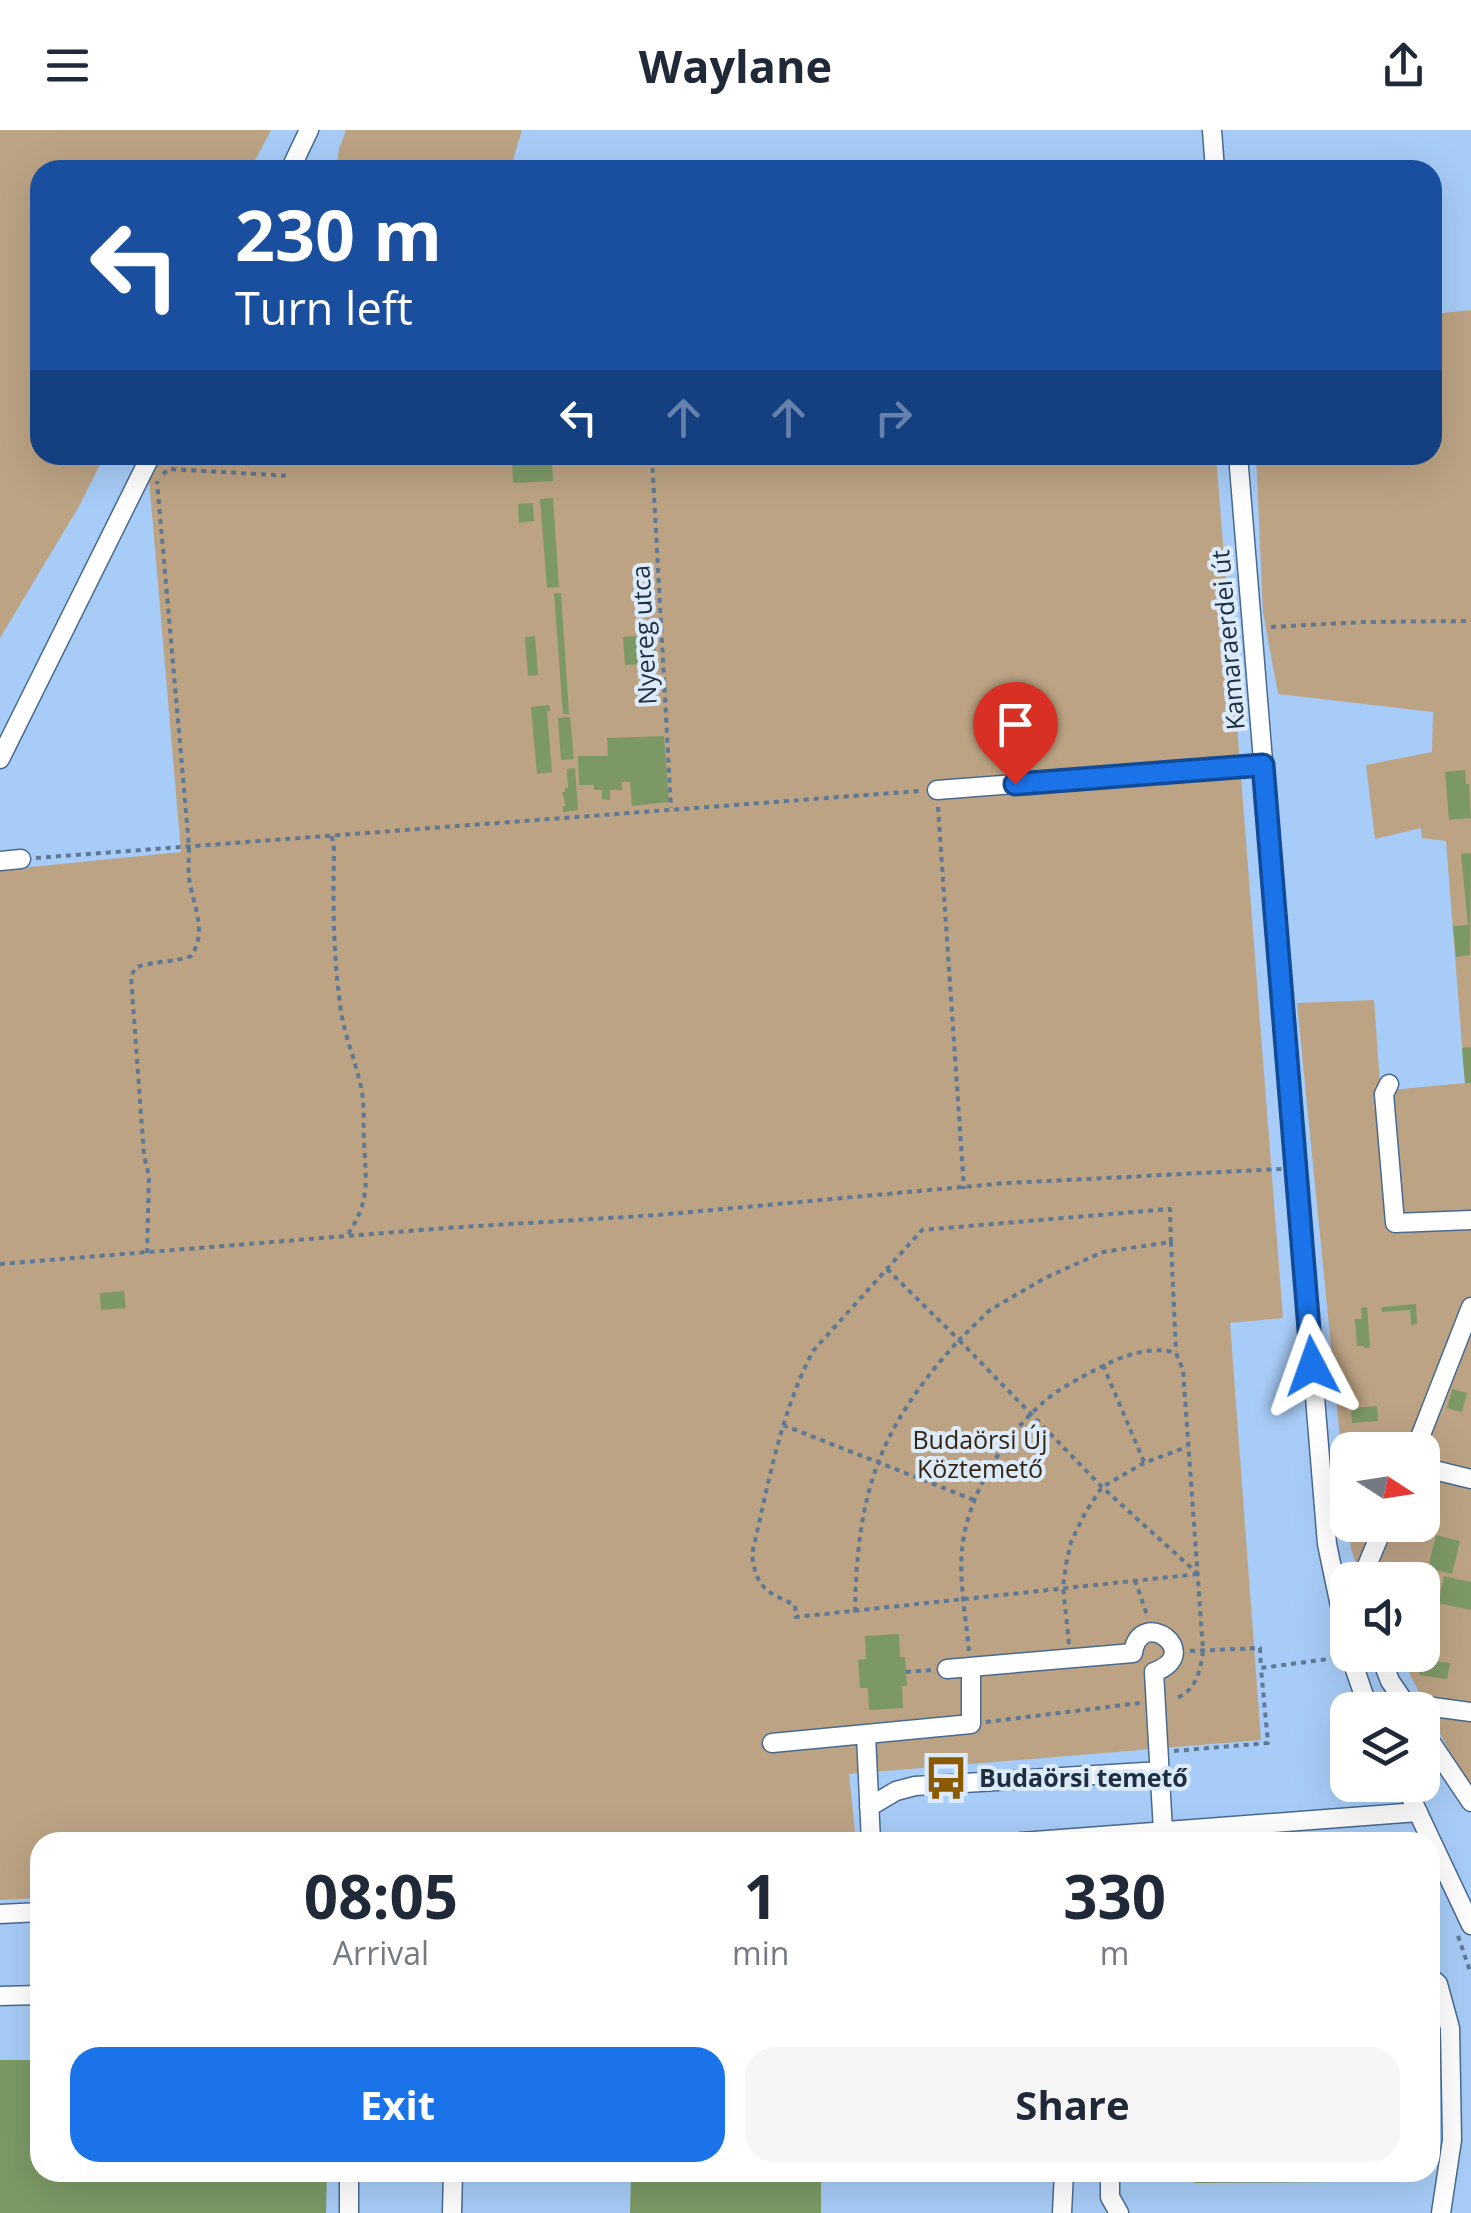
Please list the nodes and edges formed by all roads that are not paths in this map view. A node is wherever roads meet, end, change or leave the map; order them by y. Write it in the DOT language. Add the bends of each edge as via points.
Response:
graph roads {
  1 [pos="309,130"];
  2 [pos="1212,130"];
  3 [pos="295,160"];
  4 [pos="1214,160"];
  5 [pos="146,465"];
  6 [pos="1239,465"];
  7 [pos="0,759"];
  8 [pos="1263,765"];
  9 [pos="937,790"];
  10 [pos="21,859"];
  11 [pos="0,861"];
  12 [pos="1389,1084"];
  13 [pos="1471,1220"];
  14 [pos="1471,1307"];
  15 [pos="1471,1355"];
  16 [pos="1450,1358"];
  17 [pos="1421,1432"];
  18 [pos="1440,1471"];
  19 [pos="1471,1480"];
  20 [pos="1333,1562"];
  21 [pos="970,1667"];
  22 [pos="948,1668"];
  23 [pos="1440,1708"];
  24 [pos="1471,1712"];
  25 [pos="866,1735"];
  26 [pos="772,1743"];
  27 [pos="1440,1756"];
  28 [pos="1160,1761"];
  29 [pos="1413,1802"];
  30 [pos="1471,1802"];
  31 [pos="868,1807"];
  32 [pos="1418,1812"];
  33 [pos="1163,1831"];
  34 [pos="869,1832"];
  35 [pos="1156,1832"];
  36 [pos="1427,1832"];
  37 [pos="1440,1859"];
  38 [pos="30,1912"];
  39 [pos="0,1914"];
  40 [pos="1471,1925"];
  41 [pos="1440,1991"];
  42 [pos="30,1995"];
  43 [pos="0,1996"];
  44 [pos="349,2182"];
  45 [pos="454,2182"];
  46 [pos="1064,2182"];
  47 [pos="1110,2182"];
  48 [pos="349,2213"];
  49 [pos="452,2213"];
  50 [pos="1062,2213"];
  51 [pos="1119,2213"];
  52 [pos="1441,2213"];
  1 -- 3 [label="street"];
  2 -- 4 [label="street"];
  5 -- 7 [label="street"];
  6 -- 8 [label="street, Kamaraerdei út"];
  8 -- 9 [label="street"];
  8 -- 20 [label="street, Kamaraerdei út"];
  10 -- 11 [label="street"];
  12 -- 13 [label="street" via="1384,1094 1395,1223"];
  14 -- 16 [label="street"];
  15 -- 16 [label="street"];
  16 -- 17 [label="street"];
  18 -- 19 [label="street"];
  21 -- 22 [label="street"];
  21 -- 25 [label="street" via="971,1724"];
  21 -- 28 [label="street" via="1133,1653 1136,1641 1152,1632 1166,1636 1173,1652 1168,1667 1154,1672"];
  23 -- 24 [label="street"];
  25 -- 26 [label="street"];
  25 -- 31 [label="street"];
  27 -- 30 [label="street"];
  28 -- 31 [label="street" via="915,1786"];
  28 -- 33 [label="street"];
  29 -- 32 [label="street"];
  31 -- 34 [label="street"];
  32 -- 33 [label="street"];
  32 -- 36 [label="street"];
  33 -- 35 [label="street"];
  37 -- 40 [label="street"];
  38 -- 39 [label="street"];
  41 -- 52 [label="street" via="1450,2028 1452,2140"];
  42 -- 43 [label="street"];
  44 -- 48 [label="street"];
  45 -- 49 [label="street"];
  46 -- 50 [label="street"];
  47 -- 51 [label="street"];
}
